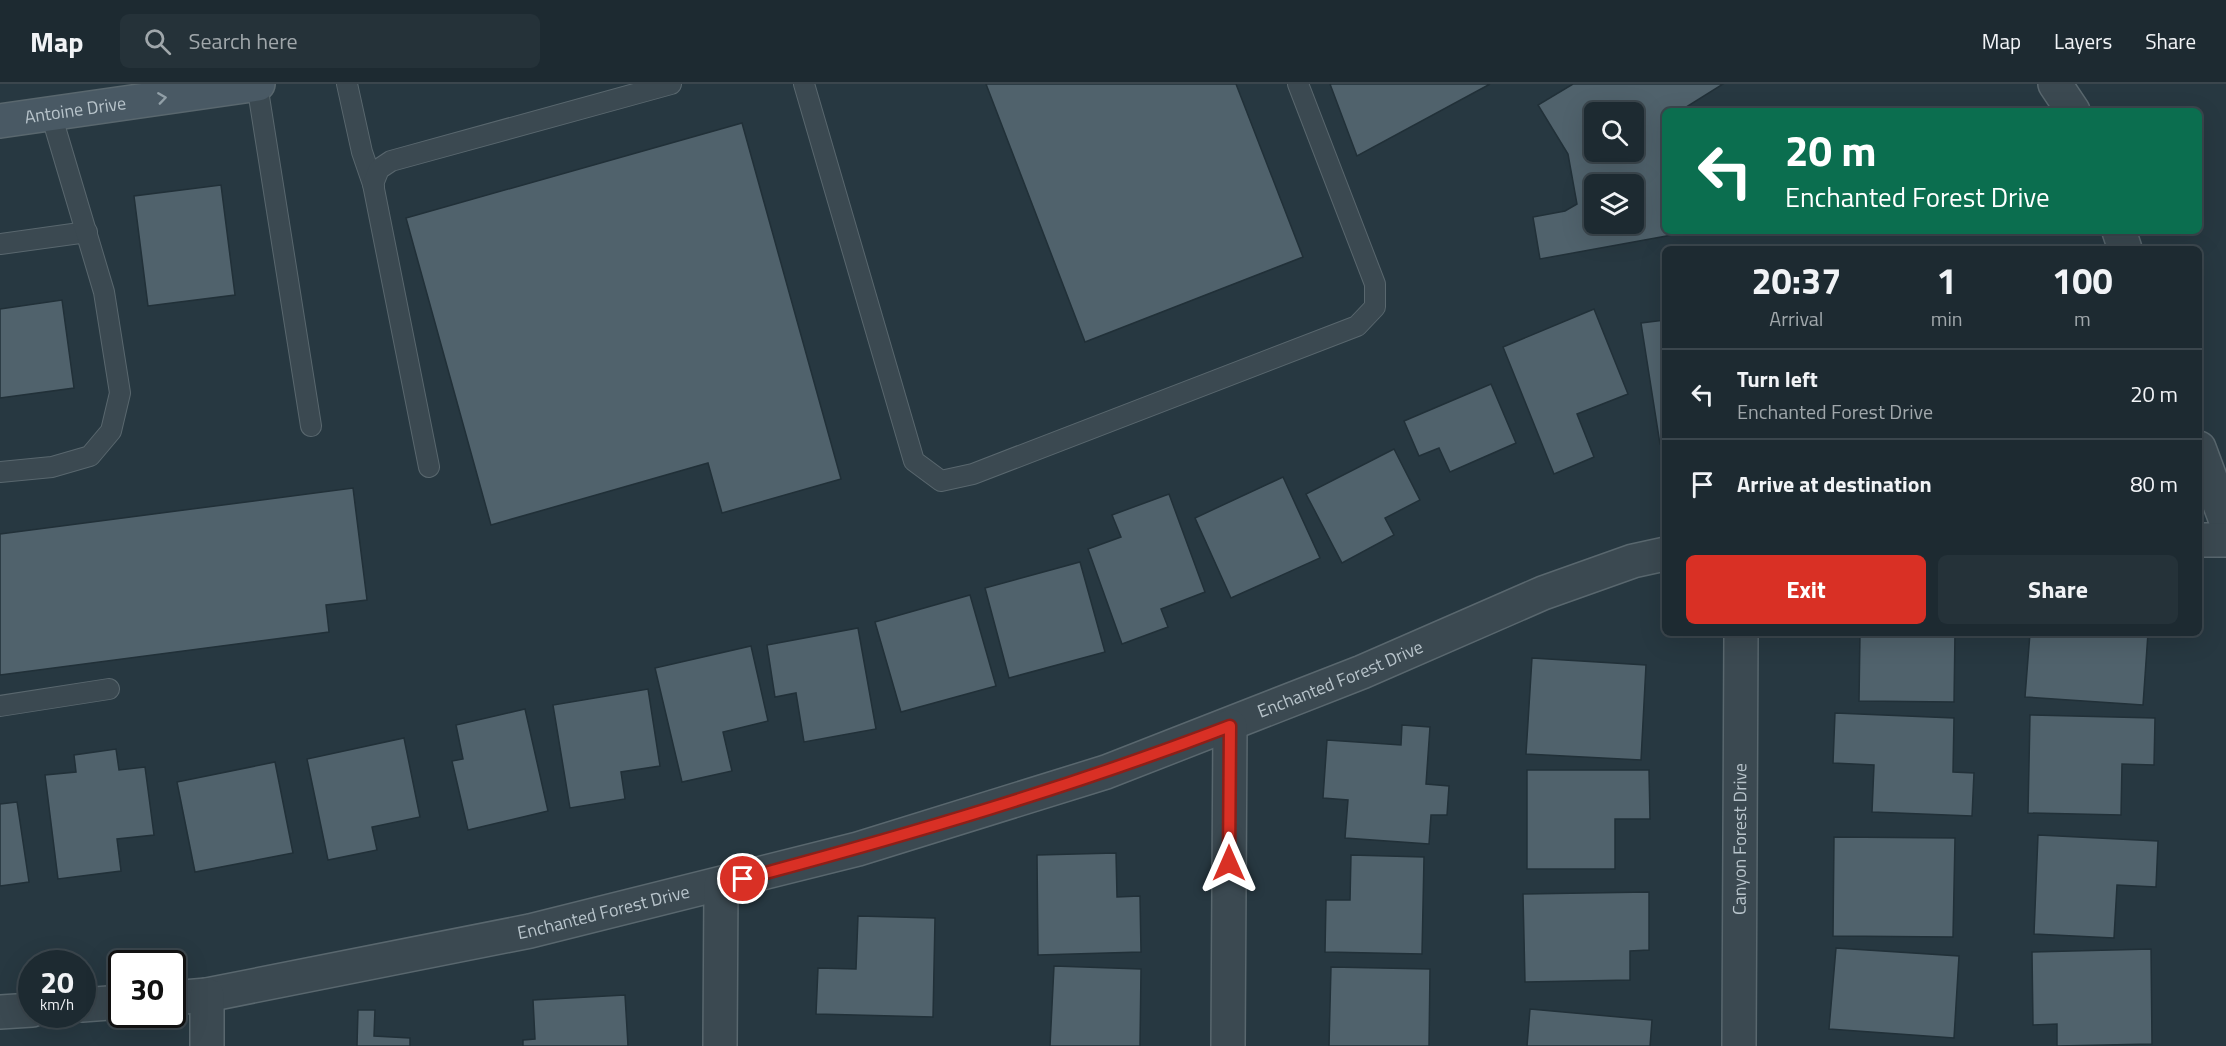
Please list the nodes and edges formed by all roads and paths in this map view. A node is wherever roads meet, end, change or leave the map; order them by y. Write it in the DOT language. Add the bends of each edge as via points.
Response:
graph roads {
  1 [pos="258,84"];
  2 [pos="347,84"];
  3 [pos="671,84"];
  4 [pos="804,84"];
  5 [pos="1298,84"];
  6 [pos="2055,84"];
  7 [pos="631,89"];
  8 [pos="2071,108"];
  9 [pos="51,114"];
  10 [pos="0,121"];
  11 [pos="374,187"];
  12 [pos="87,232"];
  13 [pos="0,244"];
  14 [pos="311,426"];
  15 [pos="2202,456"];
  16 [pos="429,467"];
  17 [pos="0,472"];
  18 [pos="2226,521"];
  19 [pos="2202,540"];
  20 [pos="2226,540"];
  21 [pos="1662,555"];
  22 [pos="1741,636"];
  23 [pos="109,689"];
  24 [pos="0,706"];
  25 [pos="1230,726"];
  26 [pos="721,885"];
  27 [pos="207,995"];
  28 [pos="186,997"];
  29 [pos="18,1011"];
  30 [pos="0,1012"];
  31 [pos="207,1046"];
  32 [pos="720,1046"];
  33 [pos="1228,1046"];
  34 [pos="1739,1046"];
  9 -- 1 [label="main road, Antoine Drive, one-way"];
  1 -- 14 [label="lane"];
  2 -- 11 [label="lane"];
  3 -- 7 [label="lane"];
  4 -- 5 [label="lane" via="914,461 941,481 973,474 1357,326 1375,307 1375,284"];
  6 -- 8 [label="street"];
  7 -- 11 [label="lane" via="391,161 379,169"];
  9 -- 10 [label="main road, Antoine Drive"];
  9 -- 12 [label="lane"];
  11 -- 16 [label="lane"];
  12 -- 13 [label="lane"];
  12 -- 17 [label="lane" via="104,292 120,393 111,431 90,456 52,467"];
  15 -- 18 [label="street"];
  19 -- 20 [label="street"];
  21 -- 25 [label="street, Enchanted Forest Drive" via="1544,593"];
  22 -- 34 [label="street, Canyon Forest Drive"];
  23 -- 24 [label="lane"];
  25 -- 26 [label="street, Enchanted Forest Drive" via="1106,772 858,849"];
  25 -- 33 [label="street"];
  26 -- 27 [label="street, Enchanted Forest Drive" via="530,931"];
  26 -- 32 [label="street"];
  27 -- 28 [label="street, Enchanted Forest Drive"];
  27 -- 31 [label="street"];
  29 -- 30 [label="street"];
}
